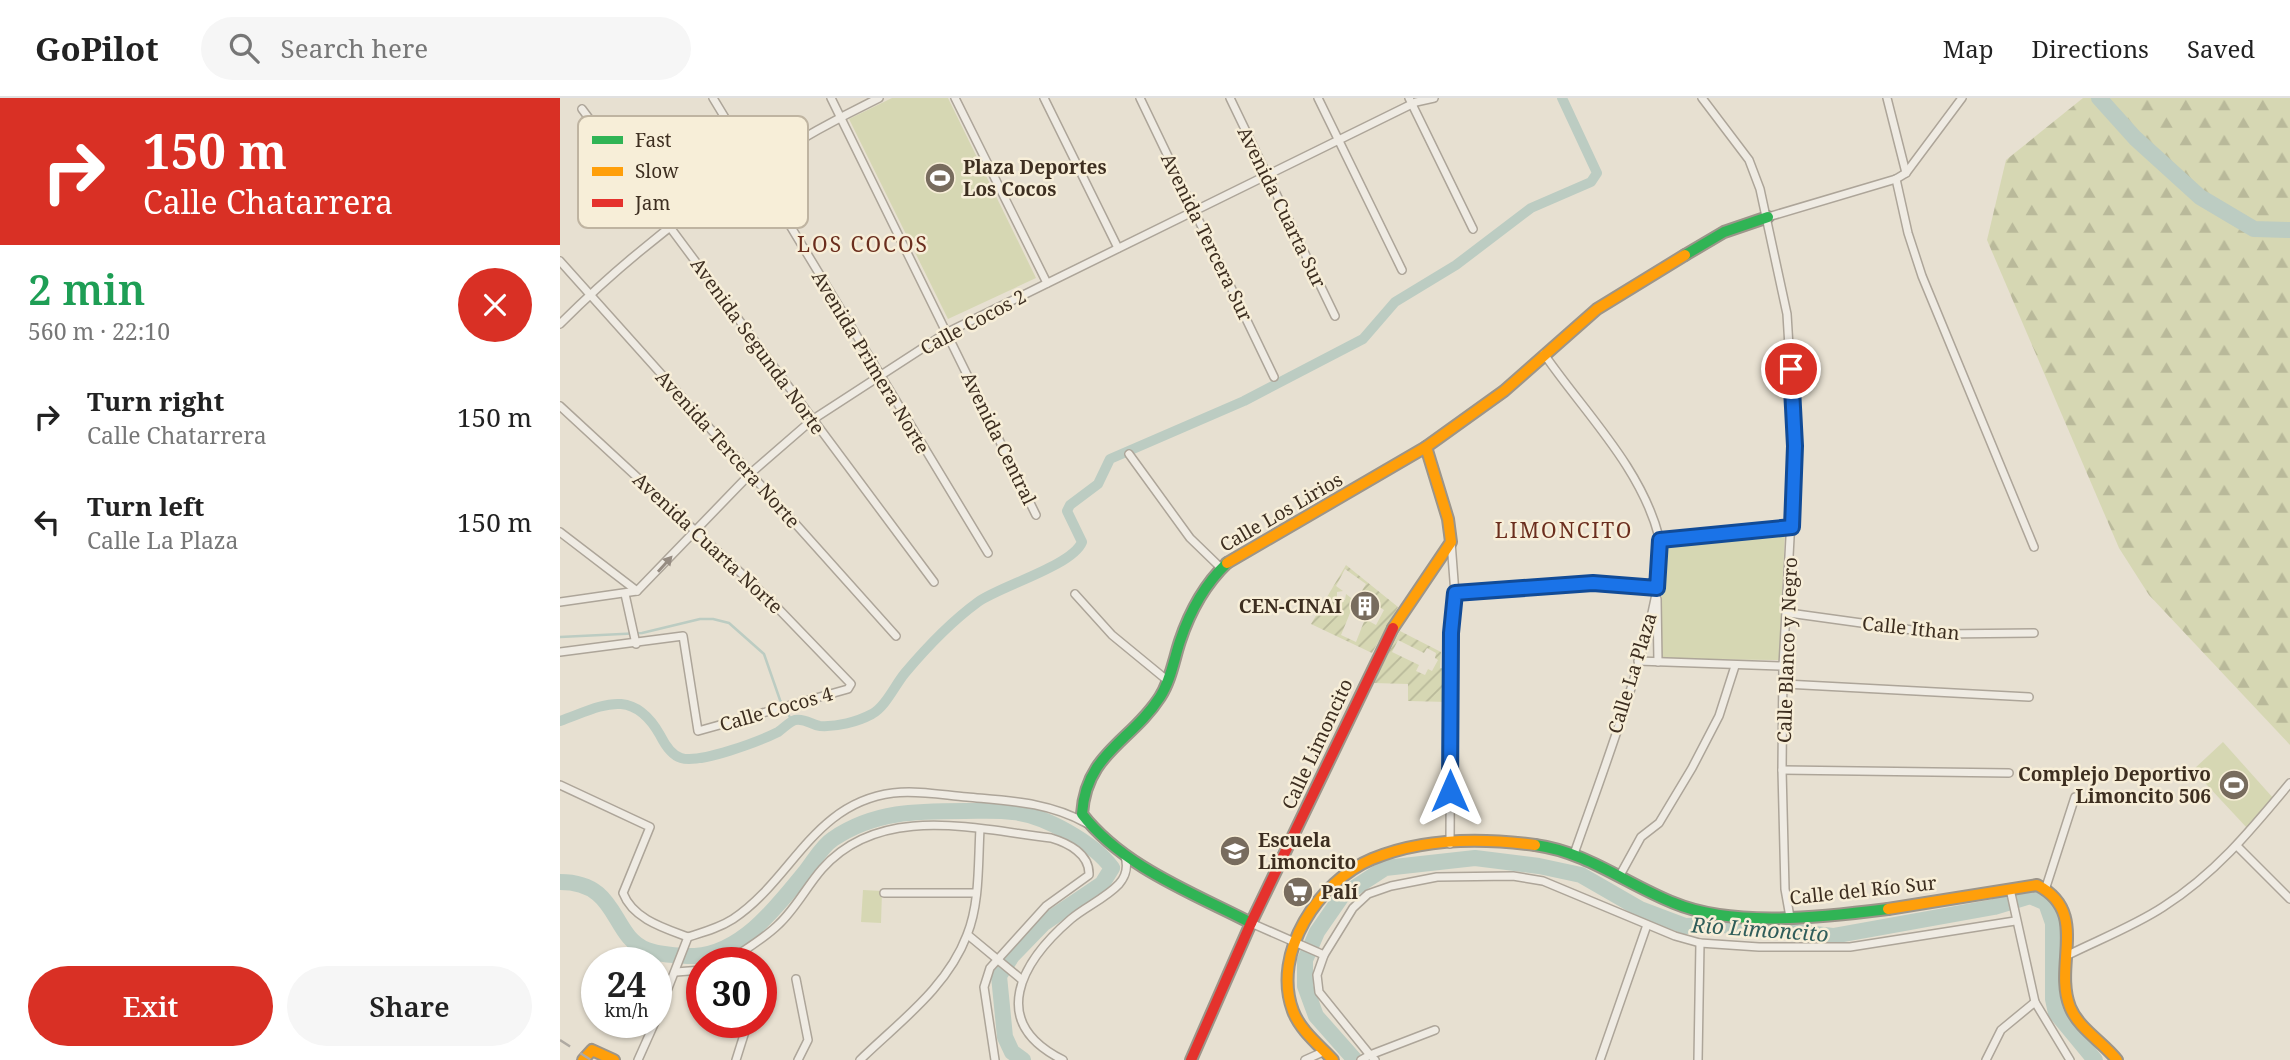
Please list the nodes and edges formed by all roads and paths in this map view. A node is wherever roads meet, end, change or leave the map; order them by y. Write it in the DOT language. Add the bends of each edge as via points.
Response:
graph roads {
  1 [pos="713,98"];
  2 [pos="831,98"];
  3 [pos="879,98"];
  4 [pos="955,98"];
  5 [pos="1044,98"];
  6 [pos="1140,98"];
  7 [pos="1230,98"];
  8 [pos="1318,98"];
  9 [pos="1433,98"];
  10 [pos="1702,98"];
  11 [pos="1887,98"];
  12 [pos="1962,98"];
  13 [pos="1410,101"];
  14 [pos="582,109"];
  15 [pos="587,116"];
  16 [pos="724,116"];
  17 [pos="841,117"];
  18 [pos="808,137"];
  19 [pos="1339,141"];
  20 [pos="1906,173"];
  21 [pos="1267,175"];
  22 [pos="1896,179"];
  23 [pos="1195,211"];
  24 [pos="1768,217"];
  25 [pos="667,228"];
  26 [pos="670,228"];
  27 [pos="791,228"];
  28 [pos="1473,229"];
  29 [pos="1118,248"];
  30 [pos="560,261"];
  31 [pos="1402,270"];
  32 [pos="1047,283"];
  33 [pos="590,295"];
  34 [pos="1335,316"];
  35 [pos="560,324"];
  36 [pos="946,333"];
  37 [pos="1545,354"];
  38 [pos="879,375"];
  39 [pos="1274,377"];
  40 [pos="560,406"];
  41 [pos="812,420"];
  42 [pos="1426,447"];
  43 [pos="1129,454"];
  44 [pos="751,473"];
  45 [pos="1036,515"];
  46 [pos="1792,527"];
  47 [pos="694,531"];
  48 [pos="560,532"];
  49 [pos="1660,540"];
  50 [pos="1451,542"];
  51 [pos="2034,547"];
  52 [pos="988,553"];
  53 [pos="1220,567"];
  54 [pos="934,582"];
  55 [pos="1657,588"];
  56 [pos="637,591"];
  57 [pos="1455,593"];
  58 [pos="625,594"];
  59 [pos="1075,594"];
  60 [pos="560,602"];
  61 [pos="1788,612"];
  62 [pos="2034,633"];
  63 [pos="896,636"];
  64 [pos="636,644"];
  65 [pos="560,652"];
  66 [pos="1638,660"];
  67 [pos="1658,662"];
  68 [pos="1735,666"];
  69 [pos="1783,666"];
  70 [pos="1168,681"];
  71 [pos="851,684"];
  72 [pos="1785,684"];
  73 [pos="2029,697"];
  74 [pos="1782,770"];
  75 [pos="2008,773"];
  76 [pos="2290,783"];
  77 [pos="560,785"];
  78 [pos="2075,797"];
  79 [pos="1087,824"];
  80 [pos="980,829"];
  81 [pos="1450,845"];
  82 [pos="2238,847"];
  83 [pos="1124,853"];
  84 [pos="1574,854"];
  85 [pos="1619,877"];
  86 [pos="2046,887"];
  87 [pos="2010,889"];
  88 [pos="884,893"];
  89 [pos="976,893"];
  90 [pos="2290,899"];
  91 [pos="1790,917"];
  92 [pos="2015,921"];
  93 [pos="1251,923"];
  94 [pos="1647,925"];
  95 [pos="968,935"];
  96 [pos="688,937"];
  97 [pos="1299,943"];
  98 [pos="1700,943"];
  99 [pos="747,947"];
  100 [pos="1322,955"];
  101 [pos="2066,956"];
  102 [pos="997,957"];
  103 [pos="686,971"];
  104 [pos="676,972"];
  105 [pos="796,979"];
  106 [pos="1021,979"];
  107 [pos="672,982"];
  108 [pos="2035,1002"];
  109 [pos="1435,1030"];
  110 [pos="648,1038"];
  111 [pos="743,1038"];
  112 [pos="1329,1056"];
  113 [pos="1367,1058"];
  114 [pos="583,1060"];
  115 [pos="614,1060"];
  116 [pos="638,1060"];
  117 [pos="736,1060"];
  118 [pos="798,1060"];
  119 [pos="860,1060"];
  120 [pos="995,1060"];
  121 [pos="1063,1060"];
  122 [pos="1191,1060"];
  123 [pos="1305,1060"];
  124 [pos="1600,1060"];
  125 [pos="1698,1060"];
  126 [pos="1986,1060"];
  127 [pos="2070,1060"];
  128 [pos="2117,1060"];
  1 -- 16 [label="street, Avenida Primera Norte"];
  2 -- 17 [label="street, Avenida Central"];
  3 -- 17 [label="street"];
  4 -- 32 [label="street"];
  5 -- 29 [label="street"];
  6 -- 23 [label="street, Avenida Tercera Sur"];
  7 -- 21 [label="street, Avenida Cuarta Sur"];
  8 -- 19 [label="street"];
  9 -- 13 [label="street, Calle Cocos 2"];
  10 -- 24 [label="street, Calle Blanco y Negro" via="1749,160"];
  11 -- 20 [label="street"];
  12 -- 20 [label="street"];
  13 -- 19 [label="street, Calle Cocos 2"];
  13 -- 28 [label="street"];
  14 -- 15 [label="street, Avenida Segunda Norte"];
  17 -- 18 [label="street"];
  17 -- 36 [label="street, Avenida Central"];
  19 -- 21 [label="street, Calle Cocos 2"];
  19 -- 31 [label="street"];
  20 -- 22 [label="street"];
  21 -- 23 [label="street, Calle Cocos 2"];
  21 -- 34 [label="street, Avenida Cuarta Sur"];
  22 -- 24 [label="street"];
  22 -- 51 [label="street" via="1922,276"];
  23 -- 29 [label="street, Calle Cocos 2"];
  23 -- 39 [label="street, Avenida Tercera Sur"];
  24 -- 37 [label="street, Calle Los Lirios" via="1724,232 1652,274 1597,309"];
  24 -- 46 [label="street, Calle Blanco y Negro" via="1787,314 1795,446"];
  25 -- 33 [label="street"];
  26 -- 41 [label="street, Avenida Segunda Norte"];
  27 -- 38 [label="street, Avenida Primera Norte"];
  29 -- 32 [label="street, Calle Cocos 2"];
  30 -- 33 [label="street, Avenida Tercera Norte"];
  32 -- 36 [label="street, Calle Cocos 2"];
  33 -- 35 [label="street"];
  33 -- 44 [label="street, Avenida Tercera Norte"];
  36 -- 38 [label="street, Calle Cocos 2"];
  36 -- 45 [label="street, Avenida Central"];
  37 -- 42 [label="street, Calle Los Lirios" via="1504,391"];
  37 -- 49 [label="street, Calle La Plaza" via="1634,478"];
  38 -- 41 [label="street, Calle Cocos 2"];
  38 -- 52 [label="street, Avenida Primera Norte"];
  40 -- 47 [label="street, Avenida Cuarta Norte"];
  41 -- 44 [label="street, Calle Cocos 2"];
  41 -- 54 [label="street, Avenida Segunda Norte"];
  42 -- 50 [label="street"];
  42 -- 53 [label="street, Calle Los Lirios"];
  43 -- 53 [label="street" via="1190,538"];
  44 -- 47 [label="street, Calle Cocos 2"];
  44 -- 63 [label="street, Avenida Tercera Norte"];
  46 -- 49 [label="street"];
  46 -- 61 [label="street, Calle Blanco y Negro"];
  56 -- 47 [label="street, Calle Cocos 2, one-way"];
  47 -- 71 [label="street, Avenida Cuarta Norte" via="769,599"];
  48 -- 56 [label="street"];
  49 -- 55 [label="street, Calle La Plaza"];
  50 -- 57 [label="street"];
  50 -- 93 [label="street, Calle Limoncito" via="1399,616 1376,659"];
  53 -- 70 [label="street, Calle Los Lirios" via="1189,618"];
  55 -- 57 [label="street" via="1593,583"];
  55 -- 66 [label="street, Calle La Plaza"];
  55 -- 67 [label="street"];
  56 -- 58 [label="street"];
  57 -- 81 [label="street"];
  58 -- 60 [label="street"];
  58 -- 64 [label="street"];
  59 -- 70 [label="street" via="1112,635"];
  61 -- 62 [label="street, Calle Ithan" via="1941,634"];
  61 -- 69 [label="street, Calle Blanco y Negro"];
  64 -- 65 [label="street"];
  64 -- 71 [label="street, Calle Cocos 4" via="683,636 698,731 848,689"];
  66 -- 67 [label="street"];
  66 -- 84 [label="street, Calle La Plaza"];
  67 -- 68 [label="street"];
  68 -- 69 [label="street"];
  68 -- 85 [label="street" via="1719,716 1692,768 1660,823 1642,837"];
  69 -- 72 [label="street, Calle Blanco y Negro"];
  70 -- 79 [label="street, Calle Los Lirios" via="1148,713 1094,766 1083,794 1082,814"];
  72 -- 73 [label="street"];
  72 -- 74 [label="street, Calle Blanco y Negro"];
  74 -- 75 [label="street"];
  74 -- 91 [label="street, Calle Blanco y Negro"];
  76 -- 82 [label="street"];
  77 -- 96 [label="street" via="650,827 623,893 628,906 656,925"];
  78 -- 86 [label="street"];
  79 -- 83 [label="street"];
  79 -- 96 [label="street" via="1040,804 924,793 869,799 824,823 775,880 734,918"];
  80 -- 89 [label="street"];
  80 -- 99 [label="street" via="905,825 877,831 844,848 822,868 780,923"];
  80 -- 102 [label="street" via="1065,842 1090,867 1089,874 1046,906"];
  81 -- 84 [label="street, Calle del Río Sur" via="1506,841"];
  81 -- 97 [label="street, Calle del Río Sur" via="1410,849 1358,865 1327,892"];
  82 -- 90 [label="street"];
  82 -- 101 [label="street" via="2161,908"];
  83 -- 93 [label="street"];
  83 -- 106 [label="street" via="1126,871 1120,883 1071,919"];
  84 -- 85 [label="street, Calle del Río Sur"];
  85 -- 91 [label="street, Calle del Río Sur" via="1671,905 1714,914"];
  86 -- 87 [label="street, Calle del Río Sur"];
  86 -- 101 [label="street" via="2060,904 2067,933"];
  87 -- 91 [label="street, Calle del Río Sur"];
  87 -- 92 [label="street"];
  88 -- 89 [label="street"];
  89 -- 95 [label="street"];
  92 -- 98 [label="street" via="1821,949"];
  92 -- 108 [label="street"];
  93 -- 97 [label="street"];
  93 -- 122 [label="street, Calle Limoncito"];
  94 -- 98 [label="street"];
  94 -- 100 [label="street" via="1543,881 1478,874 1437,877 1368,894 1353,908"];
  94 -- 124 [label="street"];
  95 -- 102 [label="street"];
  95 -- 119 [label="street" via="946,975"];
  96 -- 104 [label="street"];
  97 -- 100 [label="street"];
  97 -- 112 [label="street, Calle del Río Sur" via="1289,970 1292,1009"];
  98 -- 125 [label="street"];
  100 -- 113 [label="street" via="1319,992"];
  101 -- 128 [label="street" via="2064,991 2070,1008"];
  102 -- 106 [label="street"];
  102 -- 120 [label="street" via="984,987"];
  103 -- 104 [label="street"];
  104 -- 107 [label="street"];
  105 -- 118 [label="street" via="808,1040"];
  106 -- 121 [label="street" via="1017,993 1026,1029 1044,1050"];
  108 -- 126 [label="street" via="2001,1030"];
  108 -- 127 [label="street"];
  109 -- 113 [label="street"];
  110 -- 116 [label="street"];
  111 -- 117 [label="street"];
  112 -- 123 [label="street"];
  114 -- 115 [label="street" via="592,1050"];
}
